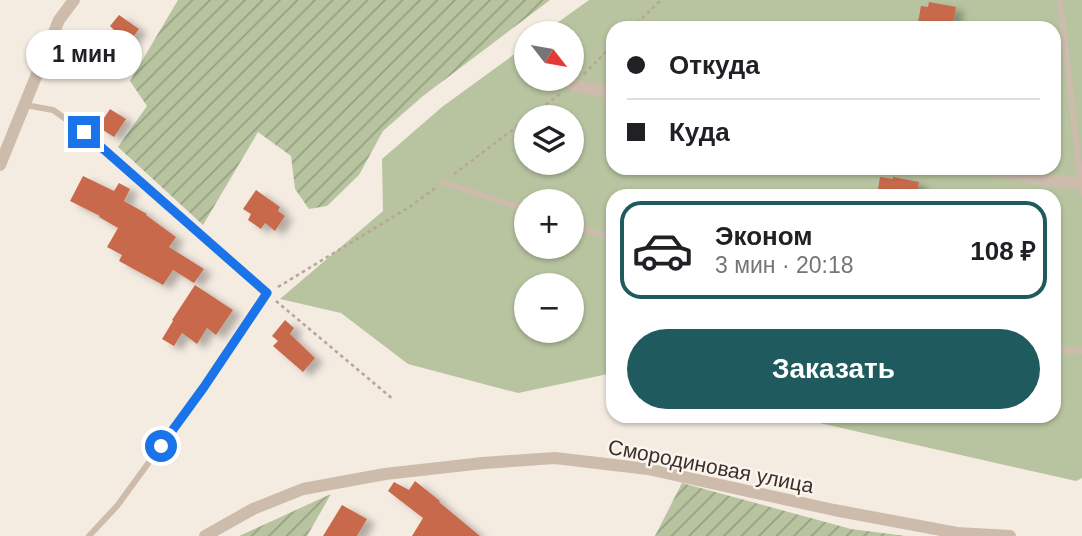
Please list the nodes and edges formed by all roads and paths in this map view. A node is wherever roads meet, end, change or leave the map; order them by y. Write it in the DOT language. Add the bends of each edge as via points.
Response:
graph roads {
  1 [pos="74,0"];
  2 [pos="661,0"];
  3 [pos="1060,0"];
  4 [pos="639,21"];
  5 [pos="584,87"];
  6 [pos="606,92"];
  7 [pos="24,104"];
  8 [pos="514,129"];
  9 [pos="0,164"];
  10 [pos="1020,175"];
  11 [pos="443,183"];
  12 [pos="1081,186"];
  13 [pos="514,206"];
  14 [pos="584,229"];
  15 [pos="606,236"];
  16 [pos="267,293"];
  17 [pos="1061,350"];
  18 [pos="1082,351"];
  19 [pos="394,400"];
  20 [pos="89,536"];
  21 [pos="205,536"];
  22 [pos="1010,536"];
  1 -- 7 [label="street" via="60,20"];
  2 -- 4 [label="path"];
  3 -- 12 [label="lane"];
  5 -- 6 [label="street"];
  7 -- 9 [label="street"];
  7 -- 16 [label="lane" via="53,110 84,132"];
  8 -- 11 [label="path"];
  10 -- 12 [label="street"];
  11 -- 13 [label="lane"];
  11 -- 16 [label="path"];
  14 -- 15 [label="lane"];
  16 -- 19 [label="path"];
  16 -- 20 [label="lane" via="117,506"];
  17 -- 18 [label="lane"];
  21 -- 22 [label="street, Смородиновая улица" via="253,509 303,489 385,474 555,458 648,469 957,533"];
}
